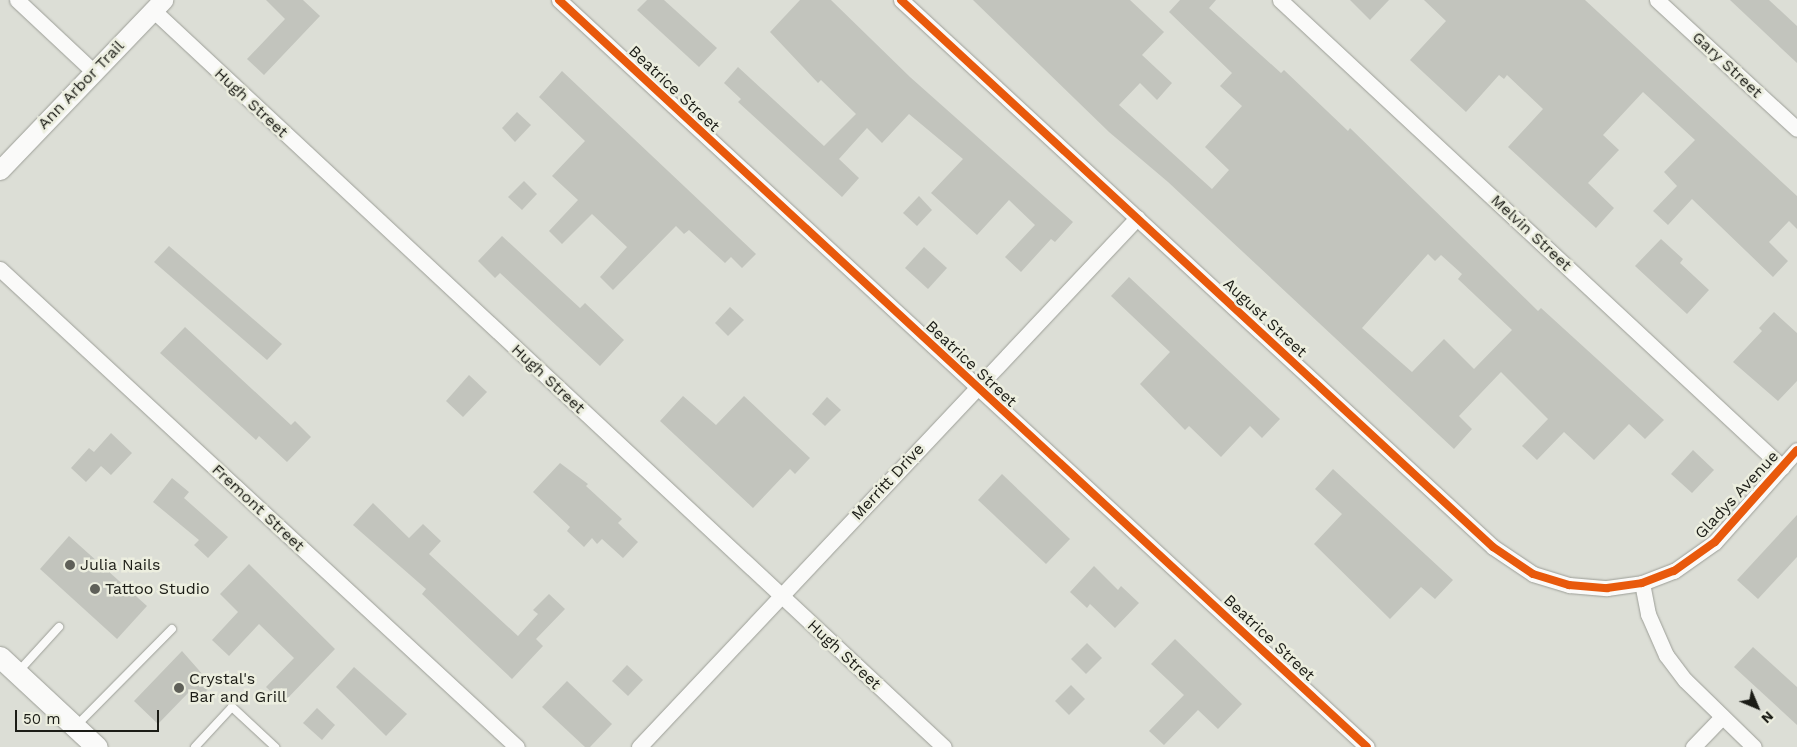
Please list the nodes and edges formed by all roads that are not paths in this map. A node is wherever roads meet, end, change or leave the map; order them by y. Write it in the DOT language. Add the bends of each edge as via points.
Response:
graph roads {
  1 [pos="17,0"];
  2 [pos="559,0"];
  3 [pos="901,0"];
  4 [pos="1280,0"];
  5 [pos="1657,0"];
  6 [pos="158,5"];
  7 [pos="94,72"];
  8 [pos="1797,129"];
  9 [pos="0,170"];
  10 [pos="1137,218"];
  11 [pos="0,268"];
  12 [pos="977,388"];
  13 [pos="1797,450"];
  14 [pos="1782,466"];
  15 [pos="1642,583"];
  16 [pos="781,596"];
  17 [pos="59,627"];
  18 [pos="172,629"];
  19 [pos="0,657"];
  20 [pos="17,673"];
  21 [pos="1722,717"];
  22 [pos="75,727"];
  23 [pos="97,747"];
  24 [pos="195,747"];
  25 [pos="275,747"];
  26 [pos="516,747"];
  27 [pos="639,747"];
  28 [pos="944,747"];
  29 [pos="1367,747"];
  30 [pos="1693,747"];
  31 [pos="1754,747"];
  1 -- 7 [label="street"];
  2 -- 12 [label="street, Beatrice Street"];
  3 -- 10 [label="street, August Street"];
  4 -- 14 [label="street, Melvin Street"];
  5 -- 8 [label="street, Gary Street"];
  6 -- 7 [label="street, Ann Arbor Trail"];
  6 -- 16 [label="street, Hugh Street"];
  7 -- 9 [label="street, Ann Arbor Trail"];
  10 -- 12 [label="street, Merritt Drive"];
  10 -- 15 [label="street, August Street" via="1505,558 1533,574 1569,585 1607,588"];
  11 -- 26 [label="street, Fremont Street"];
  12 -- 16 [label="street, Merritt Drive"];
  12 -- 29 [label="street, Beatrice Street"];
  13 -- 14 [label="street, Gladys Avenue"];
  14 -- 15 [label="street, Gladys Avenue" via="1715,542 1674,571"];
  15 -- 21 [label="street" via="1648,614 1666,655 1685,680"];
  16 -- 27 [label="street, Merritt Drive"];
  16 -- 28 [label="street, Hugh Street"];
  17 -- 20 [label="lane"];
  18 -- 22 [label="lane"];
  19 -- 20 [label="main road"];
  20 -- 22 [label="main road"];
  21 -- 30 [label="street"];
  21 -- 31 [label="street"];
  22 -- 23 [label="main road"];
  24 -- 25 [label="lane" via="232,708"];
}
